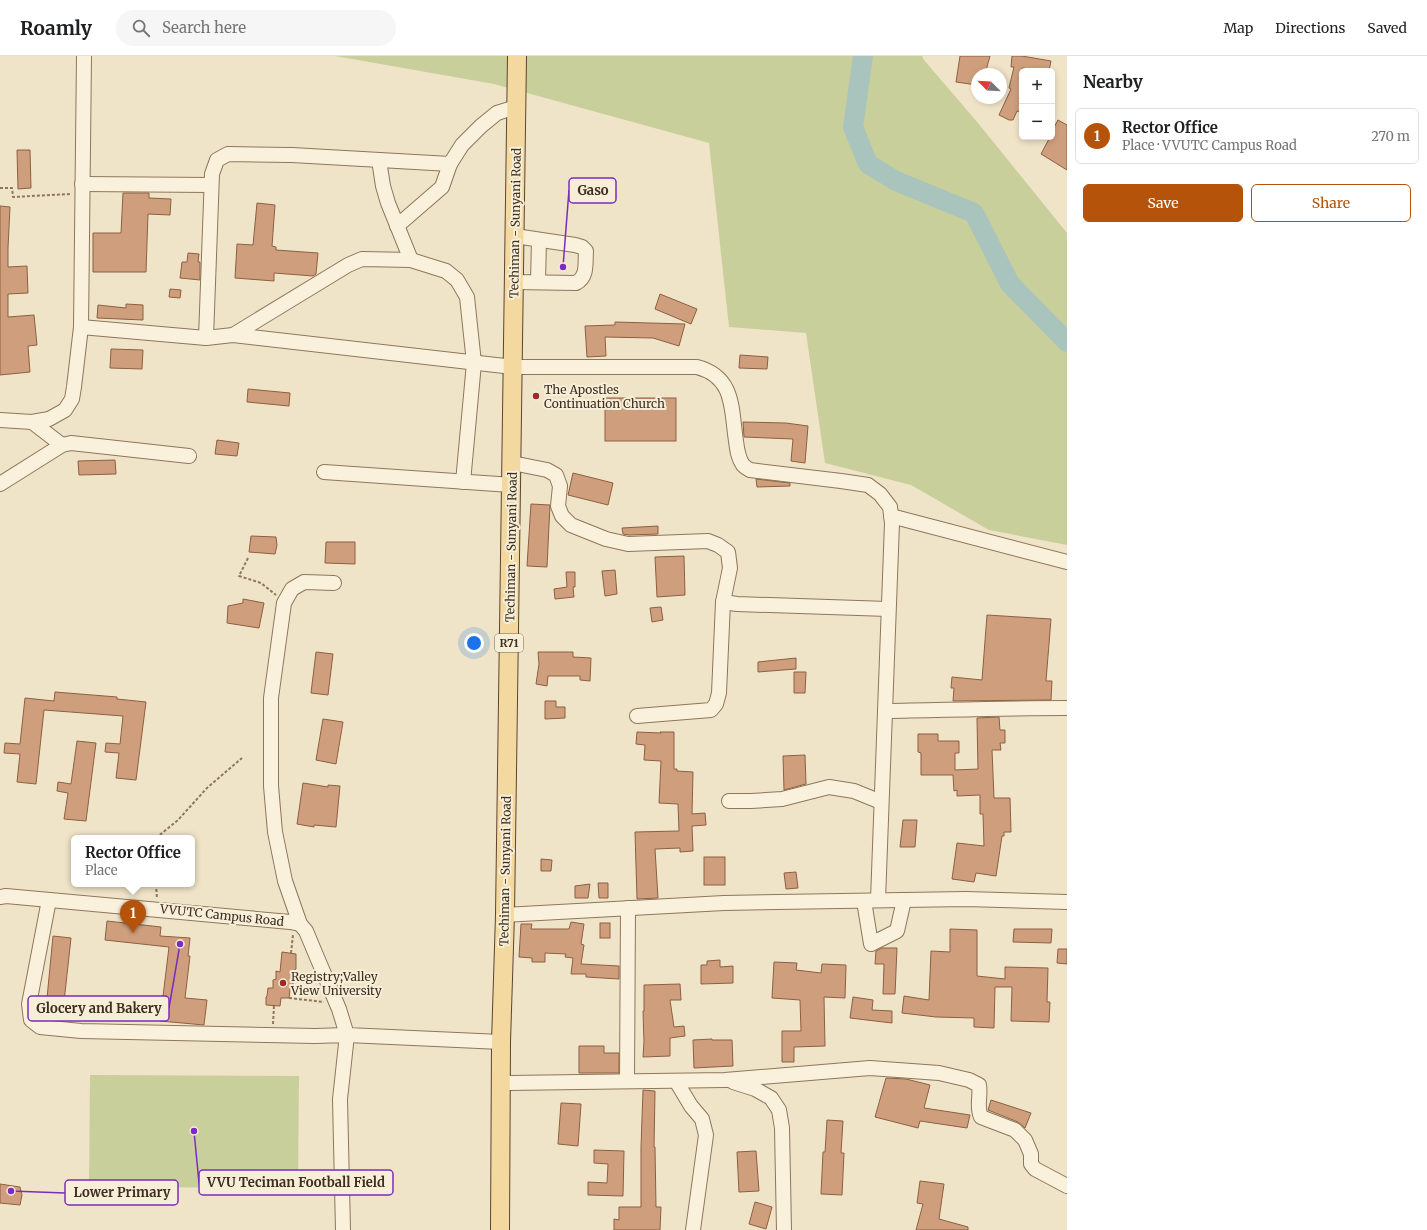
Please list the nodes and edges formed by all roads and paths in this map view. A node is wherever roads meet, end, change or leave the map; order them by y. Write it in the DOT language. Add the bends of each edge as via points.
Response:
graph roads {
  1 [pos="84,56"];
  2 [pos="516,56"];
  3 [pos="516,107"];
  4 [pos="380,160"];
  5 [pos="450,164"];
  6 [pos="211,185"];
  7 [pos="0,188"];
  8 [pos="82,189"];
  9 [pos="397,226"];
  10 [pos="515,236"];
  11 [pos="539,240"];
  12 [pos="411,260"];
  13 [pos="514,282"];
  14 [pos="538,282"];
  15 [pos="81,327"];
  16 [pos="233,335"];
  17 [pos="206,338"];
  18 [pos="474,363"];
  19 [pos="513,367"];
  20 [pos="0,420"];
  21 [pos="32,422"];
  22 [pos="62,445"];
  23 [pos="189,456"];
  24 [pos="512,464"];
  25 [pos="324,472"];
  26 [pos="463,482"];
  27 [pos="0,484"];
  28 [pos="512,485"];
  29 [pos="891,516"];
  30 [pos="248,558"];
  31 [pos="1067,562"];
  32 [pos="334,583"];
  33 [pos="724,602"];
  34 [pos="284,603"];
  35 [pos="888,610"];
  36 [pos="1067,708"];
  37 [pos="885,711"];
  38 [pos="637,716"];
  39 [pos="242,758"];
  40 [pos="729,801"];
  41 [pos="881,802"];
  42 [pos="160,835"];
  43 [pos="0,897"];
  44 [pos="48,900"];
  45 [pos="871,900"];
  46 [pos="904,900"];
  47 [pos="1067,902"];
  48 [pos="628,908"];
  49 [pos="505,915"];
  50 [pos="300,924"];
  51 [pos="291,953"];
  52 [pos="289,998"];
  53 [pos="274,1005"];
  54 [pos="338,1006"];
  55 [pos="272,1035"];
  56 [pos="347,1035"];
  57 [pos="315,1036"];
  58 [pos="501,1042"];
  59 [pos="726,1080"];
  60 [pos="627,1081"];
  61 [pos="676,1081"];
  62 [pos="500,1083"];
  63 [pos="1067,1186"];
  64 [pos="343,1230"];
  65 [pos="500,1230"];
  66 [pos="693,1230"];
  67 [pos="784,1230"];
  1 -- 8 [label="street"];
  2 -- 3 [label="main road, Techiman - Sunyani Road / R71"];
  3 -- 5 [label="street" via="497,113 481,126 462,145"];
  3 -- 10 [label="main road, Techiman - Sunyani Road / R71"];
  4 -- 5 [label="street"];
  4 -- 6 [label="street" via="228,154 217,160"];
  4 -- 9 [label="street" via="383,186"];
  5 -- 9 [label="street" via="442,187"];
  6 -- 8 [label="street"];
  6 -- 17 [label="street"];
  7 -- 8 [label="path" via="12,188 13,197"];
  8 -- 15 [label="street"];
  9 -- 12 [label="street"];
  10 -- 11 [label="street"];
  10 -- 13 [label="main road, Techiman - Sunyani Road / R71"];
  11 -- 14 [label="street"];
  11 -- 14 [label="street" via="582,247 586,251 584,275 581,280 576,283"];
  12 -- 16 [label="street" via="362,258 348,264"];
  12 -- 18 [label="street" via="446,271 457,280 466,297"];
  13 -- 14 [label="street"];
  13 -- 19 [label="main road, Techiman - Sunyani Road / R71"];
  15 -- 17 [label="street"];
  15 -- 21 [label="street" via="72,400 64,410 49,419"];
  16 -- 17 [label="street"];
  16 -- 18 [label="street"];
  18 -- 19 [label="street"];
  18 -- 26 [label="street"];
  19 -- 24 [label="main road, Techiman - Sunyani Road / R71"];
  19 -- 29 [label="street" via="697,367 708,370 719,378 729,394 737,453 750,470 868,486 880,494 890,507"];
  20 -- 21 [label="street"];
  21 -- 22 [label="street"];
  22 -- 23 [label="street" via="71,442"];
  22 -- 27 [label="street"];
  24 -- 28 [label="main road, Techiman - Sunyani Road / R71"];
  24 -- 33 [label="street" via="547,470 556,475 560,486 558,506 562,516 571,525 606,539 628,544 708,541 718,545 728,552 730,568"];
  25 -- 26 [label="street"];
  26 -- 28 [label="street"];
  28 -- 49 [label="main road, Techiman - Sunyani Road / R71"];
  29 -- 31 [label="street"];
  29 -- 35 [label="street"];
  30 -- 34 [label="path" via="239,576 261,583"];
  32 -- 34 [label="street" via="304,582 292,589"];
  33 -- 35 [label="street"];
  33 -- 38 [label="street" via="720,693 716,704 711,710"];
  34 -- 50 [label="street" via="271,698 271,786 274,832 285,881"];
  35 -- 37 [label="street"];
  36 -- 37 [label="street"];
  37 -- 41 [label="street"];
  39 -- 42 [label="path"];
  40 -- 41 [label="street" via="782,799 829,787 854,791"];
  41 -- 45 [label="street"];
  43 -- 44 [label="street, VVUTC Campus Road"];
  44 -- 50 [label="street, VVUTC Campus Road"];
  44 -- 55 [label="street" via="29,1004 31,1020 40,1027 81,1031"];
  45 -- 46 [label="street"];
  45 -- 46 [label="street" via="871,944 897,931"];
  45 -- 48 [label="street"];
  46 -- 47 [label="street"];
  48 -- 49 [label="street"];
  48 -- 60 [label="street"];
  49 -- 58 [label="main road, Techiman - Sunyani Road / R71"];
  50 -- 51 [label="path" via="294,930"];
  50 -- 54 [label="street" via="306,931"];
  52 -- 54 [label="path"];
  53 -- 55 [label="path"];
  54 -- 56 [label="street"];
  54 -- 57 [label="street" via="330,1026"];
  55 -- 57 [label="street"];
  56 -- 57 [label="street"];
  56 -- 58 [label="street"];
  56 -- 64 [label="street" via="340,1099"];
  58 -- 62 [label="main road, Techiman - Sunyani Road / R71"];
  59 -- 61 [label="street"];
  59 -- 63 [label="street" via="870,1068 939,1073 969,1080 979,1085 978,1111 981,1117 1015,1130 1025,1140 1031,1154 1031,1164 1035,1169"];
  59 -- 67 [label="street" via="766,1095 779,1110 782,1128"];
  60 -- 61 [label="street"];
  60 -- 62 [label="street"];
  61 -- 66 [label="street" via="702,1119 706,1135"];
  62 -- 65 [label="main road, Techiman - Sunyani Road / R71"];
}
